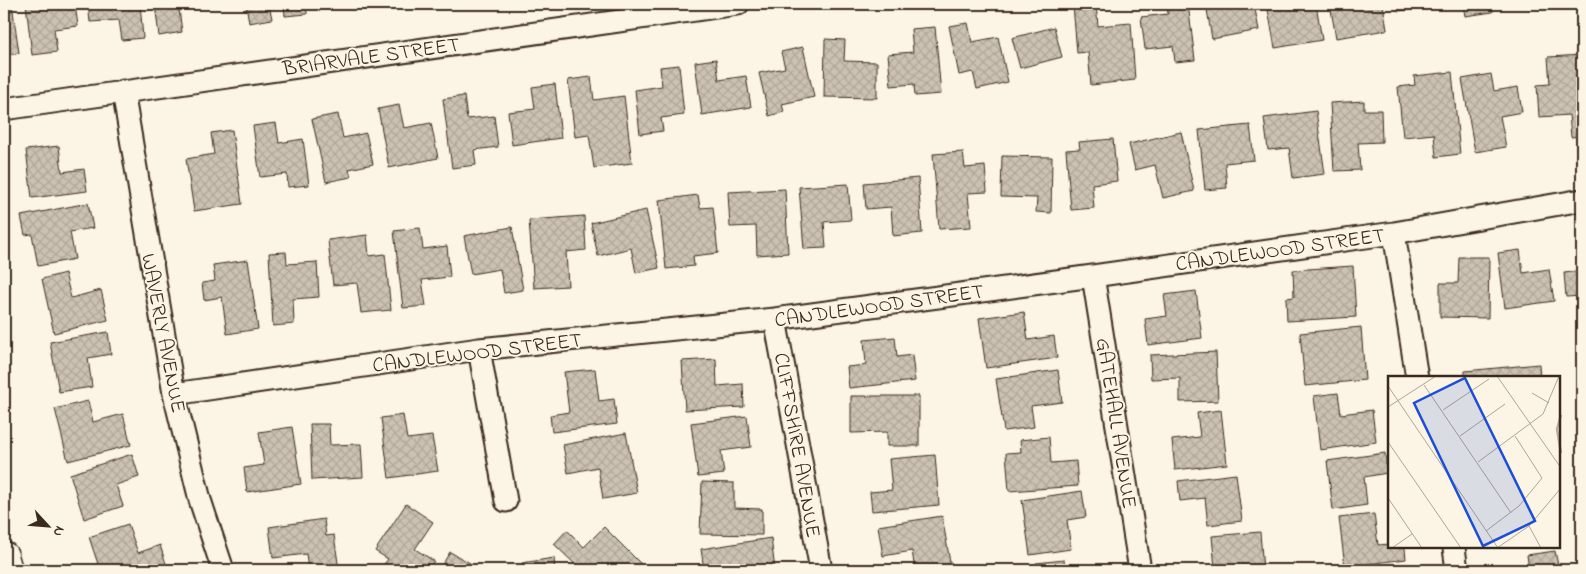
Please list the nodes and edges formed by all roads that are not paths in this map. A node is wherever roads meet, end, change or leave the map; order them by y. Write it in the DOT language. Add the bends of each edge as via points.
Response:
graph roads {
  1 [pos="738,4"];
  2 [pos="123,91"];
  3 [pos="4,109"];
  4 [pos="1582,200"];
  5 [pos="1394,233"];
  6 [pos="1093,276"];
  7 [pos="775,319"];
  8 [pos="479,349"];
  9 [pos="1417,376"];
  10 [pos="174,394"];
  11 [pos="506,501"];
  12 [pos="1454,549"];
  13 [pos="4,556"];
  14 [pos="8,570"];
  15 [pos="223,570"];
  16 [pos="820,570"];
  17 [pos="1140,570"];
  18 [pos="1456,570"];
  1 -- 2 [label="street, BRIARVALE STREET"];
  2 -- 3 [label="street, BRIARVALE STREET"];
  2 -- 10 [label="street, WAVERLY AVENUE"];
  4 -- 5 [label="street, CANDLEWOOD STREET"];
  5 -- 6 [label="street, CANDLEWOOD STREET"];
  5 -- 9 [label="street"];
  6 -- 7 [label="street, CANDLEWOOD STREET"];
  6 -- 17 [label="street, GATEHALL AVENUE"];
  7 -- 8 [label="street, CANDLEWOOD STREET"];
  7 -- 16 [label="street, CLIFFSHIRE AVENUE"];
  8 -- 10 [label="street, CANDLEWOOD STREET"];
  8 -- 11 [label="street"];
  10 -- 15 [label="street, WAVERLY AVENUE" via="200,500"];
  12 -- 18 [label="street"];
  13 -- 14 [label="street"];
}
